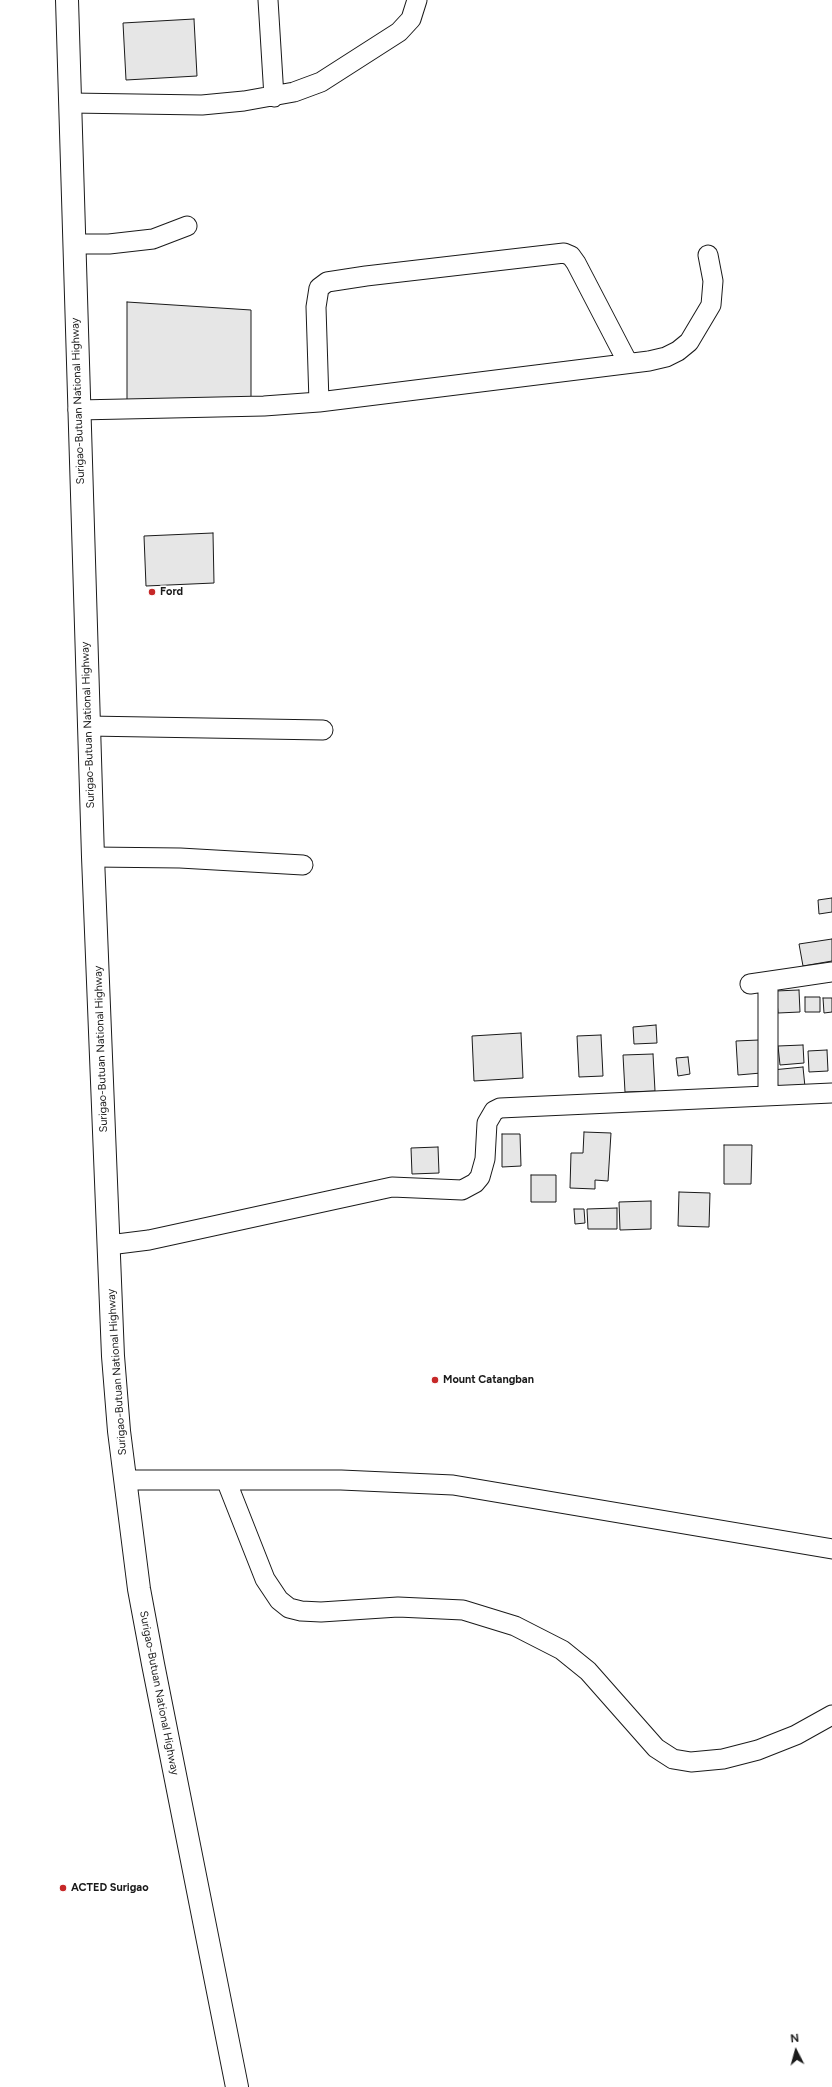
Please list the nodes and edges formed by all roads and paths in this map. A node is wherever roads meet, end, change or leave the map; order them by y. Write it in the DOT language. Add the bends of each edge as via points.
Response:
graph roads {
  1 [pos="67,0"];
  2 [pos="268,0"];
  3 [pos="417,0"];
  4 [pos="274,96"];
  5 [pos="71,103"];
  6 [pos="187,226"];
  7 [pos="74,244"];
  8 [pos="708,255"];
  9 [pos="628,363"];
  10 [pos="319,402"];
  11 [pos="78,410"];
  12 [pos="88,726"];
  13 [pos="323,730"];
  14 [pos="93,856"];
  15 [pos="303,865"];
  16 [pos="832,972"];
  17 [pos="832,1093"];
  18 [pos="768,1095"];
  19 [pos="109,1245"];
  20 [pos="125,1480"];
  21 [pos="226,1480"];
  22 [pos="832,1549"];
  23 [pos="832,1715"];
  24 [pos="236,2087"];
  1 -- 5 [label="highway, Surigao-Butuan National Highway"];
  2 -- 4 [label="street"];
  3 -- 4 [label="street" via="411,19 399,32 321,82"];
  4 -- 5 [label="street" via="202,105"];
  5 -- 7 [label="highway, Surigao-Butuan National Highway"];
  6 -- 7 [label="street" via="153,239 109,244"];
  7 -- 11 [label="highway, Surigao-Butuan National Highway"];
  8 -- 9 [label="street" via="713,281 711,305 689,342 666,357"];
  9 -- 10 [label="street"];
  9 -- 10 [label="street" via="576,263 571,256 564,253 366,276 327,282 319,288 316,307"];
  10 -- 11 [label="street" via="264,406"];
  11 -- 12 [label="highway, Surigao-Butuan National Highway"];
  12 -- 13 [label="street"];
  12 -- 14 [label="highway, Surigao-Butuan National Highway"];
  14 -- 15 [label="street"];
  14 -- 19 [label="highway, Surigao-Butuan National Highway"];
  16 -- 18 [label="street" via="759,983"];
  17 -- 18 [label="street"];
  18 -- 19 [label="street" via="500,1108 494,1111 487,1123 485,1159 480,1177 462,1190 392,1188 149,1240"];
  19 -- 20 [label="highway, Surigao-Butuan National Highway" via="114,1364"];
  20 -- 21 [label="street"];
  20 -- 24 [label="highway, Surigao-Butuan National Highway" via="153,1664"];
  21 -- 22 [label="street" via="341,1480 453,1485"];
  21 -- 23 [label="street" via="265,1579 279,1600 289,1608 321,1612 398,1607 463,1610 515,1626 562,1650 588,1671 656,1748 673,1759 691,1762 722,1759 758,1750 796,1735"];
}
